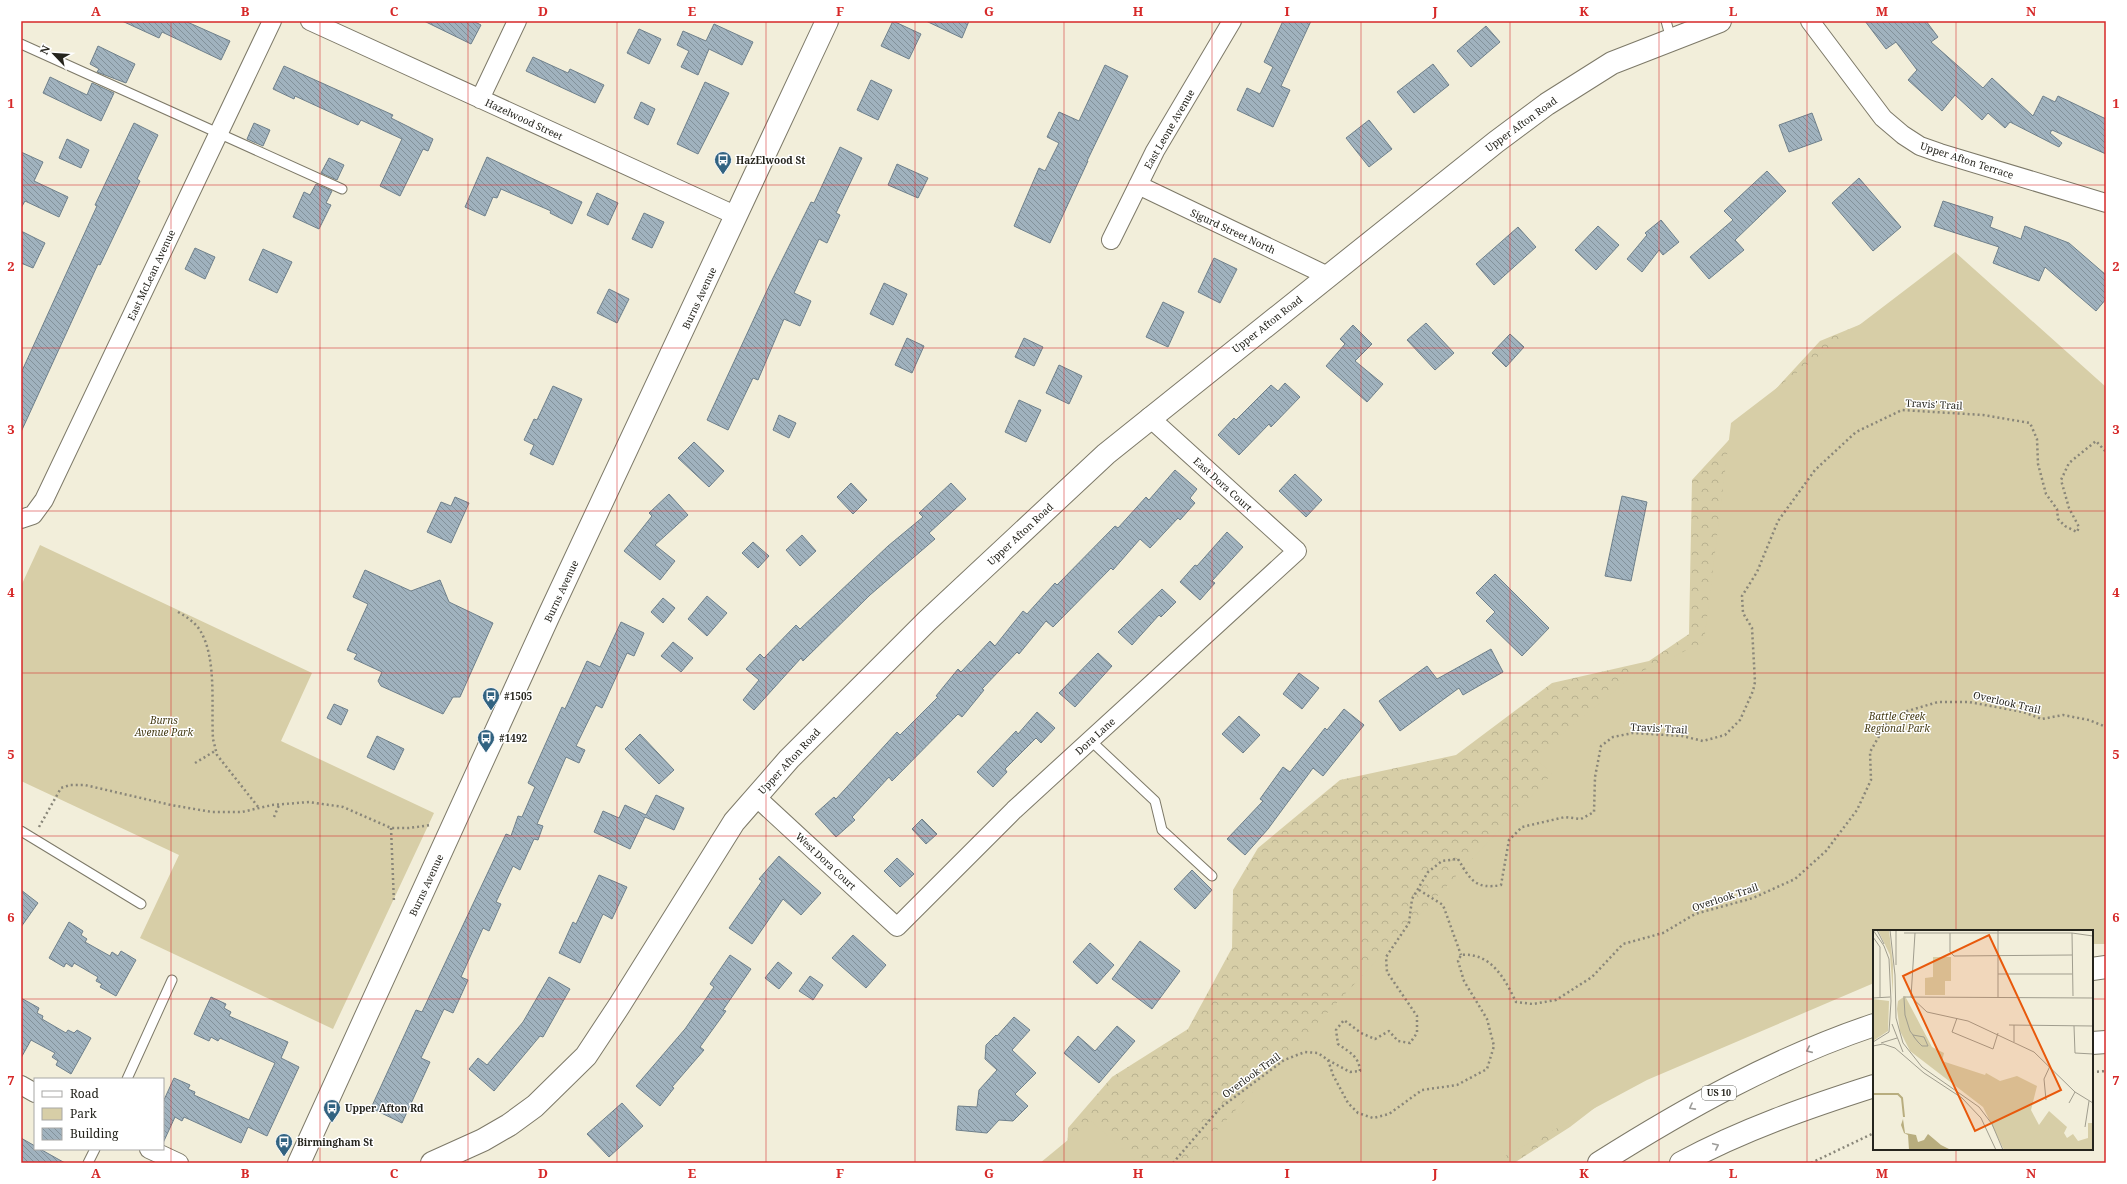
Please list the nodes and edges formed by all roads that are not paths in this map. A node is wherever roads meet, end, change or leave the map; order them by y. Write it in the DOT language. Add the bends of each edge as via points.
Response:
graph roads {
  1 [pos="272,21"];
  2 [pos="310,21"];
  3 [pos="517,21"];
  4 [pos="827,21"];
  5 [pos="1232,21"];
  6 [pos="1720,21"];
  7 [pos="1810,21"];
  8 [pos="1668,30"];
  9 [pos="21,44"];
  10 [pos="480,99"];
  11 [pos="218,134"];
  12 [pos="1138,185"];
  13 [pos="342,189"];
  14 [pos="2106,203"];
  15 [pos="737,216"];
  16 [pos="1111,240"];
  17 [pos="1328,276"];
  18 [pos="1149,417"];
  19 [pos="21,520"];
  20 [pos="1297,551"];
  21 [pos="1090,740"];
  22 [pos="755,796"];
  23 [pos="21,831"];
  24 [pos="1212,876"];
  25 [pos="141,904"];
  26 [pos="897,927"];
  27 [pos="2106,967"];
  28 [pos="2093,969"];
  29 [pos="172,980"];
  30 [pos="1873,1025"];
  31 [pos="2106,1042"];
  32 [pos="2093,1043"];
  33 [pos="127,1078"];
  34 [pos="21,1084"];
  35 [pos="1873,1086"];
  36 [pos="34,1092"];
  37 [pos="94,1150"];
  38 [pos="151,1150"];
  39 [pos="88,1163"];
  40 [pos="180,1163"];
  41 [pos="299,1163"];
  42 [pos="432,1163"];
  43 [pos="1599,1163"];
  44 [pos="1681,1163"];
  1 -- 11 [label="street, East McLean Avenue"];
  2 -- 10 [label="street, Hazelwood Street"];
  3 -- 10 [label="street"];
  4 -- 15 [label="main road, Burns Avenue"];
  5 -- 12 [label="street, East Leone Avenue" via="1155,151"];
  6 -- 8 [label="main road, Upper Afton Road"];
  7 -- 14 [label="street, Upper Afton Terrace" via="1883,118 1920,146"];
  8 -- 17 [label="main road, Upper Afton Road" via="1547,104"];
  9 -- 11 [label="lane"];
  10 -- 15 [label="street, Hazelwood Street"];
  11 -- 13 [label="lane"];
  11 -- 19 [label="street, East McLean Avenue" via="44,500 33,515"];
  12 -- 16 [label="street, East Leone Avenue"];
  12 -- 17 [label="street, Sigurd Street North"];
  15 -- 41 [label="main road, Burns Avenue" via="549,615"];
  17 -- 18 [label="main road, Upper Afton Road"];
  18 -- 20 [label="street, East Dora Court"];
  18 -- 22 [label="main road, Upper Afton Road" via="927,621 794,753"];
  20 -- 21 [label="street, Dora Lane"];
  21 -- 24 [label="lane" via="1155,801 1162,830"];
  21 -- 26 [label="street, Dora Lane" via="1014,810"];
  22 -- 26 [label="street, West Dora Court"];
  22 -- 42 [label="main road, Upper Afton Road" via="712,854 586,1056 535,1106 509,1125"];
  23 -- 25 [label="lane"];
  27 -- 28 [label="main road"];
  29 -- 33 [label="lane"];
  30 -- 43 [label="main road, US 10, one-way" via="1831,1040 1759,1072 1689,1108"];
  31 -- 32 [label="main road"];
  34 -- 36 [label="street"];
  44 -- 35 [label="main road, one-way" via="1755,1128"];
  37 -- 39 [label="lane"];
  38 -- 40 [label="street"];
}
